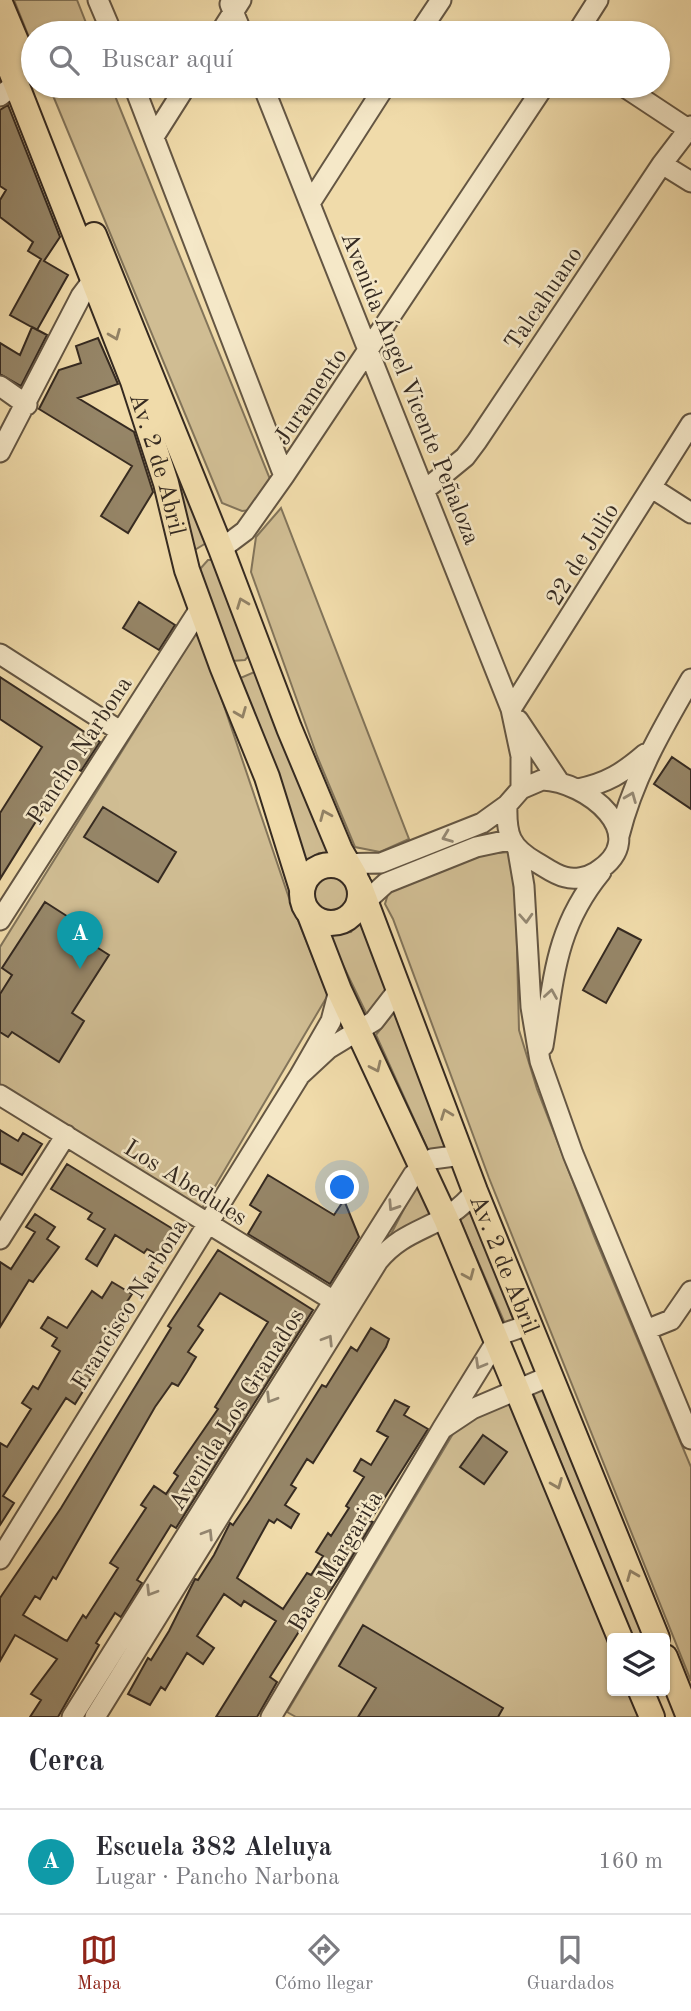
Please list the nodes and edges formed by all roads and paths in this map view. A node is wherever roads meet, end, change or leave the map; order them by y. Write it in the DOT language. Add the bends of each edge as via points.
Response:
graph roads {
  1 [pos="98,0"];
  2 [pos="441,0"];
  3 [pos="598,0"];
  4 [pos="0,4"];
  5 [pos="234,4"];
  6 [pos="107,21"];
  7 [pos="226,21"];
  8 [pos="239,21"];
  9 [pos="427,21"];
  10 [pos="585,21"];
  11 [pos="0,43"];
  12 [pos="21,87"];
  13 [pos="25,98"];
  14 [pos="26,98"];
  15 [pos="139,98"];
  16 [pos="178,98"];
  17 [pos="267,98"];
  18 [pos="377,98"];
  19 [pos="536,98"];
  20 [pos="642,98"];
  21 [pos="690,128"];
  22 [pos="155,135"];
  23 [pos="662,164"];
  24 [pos="691,182"];
  25 [pos="310,203"];
  26 [pos="93,280"];
  27 [pos="369,353"];
  28 [pos="0,386"];
  29 [pos="27,405"];
  30 [pos="691,424"];
  31 [pos="0,452"];
  32 [pos="284,476"];
  33 [pos="652,488"];
  34 [pos="426,489"];
  35 [pos="691,513"];
  36 [pos="222,549"];
  37 [pos="187,570"];
  38 [pos="201,607"];
  39 [pos="260,652"];
  40 [pos="0,654"];
  41 [pos="222,666"];
  42 [pos="691,679"];
  43 [pos="511,709"];
  44 [pos="120,731"];
  45 [pos="651,748"];
  46 [pos="558,780"];
  47 [pos="520,789"];
  48 [pos="578,789"];
  49 [pos="507,805"];
  50 [pos="513,845"];
  51 [pos="612,855"];
  52 [pos="352,884"];
  53 [pos="302,889"];
  54 [pos="310,915"];
  55 [pos="0,920"];
  56 [pos="339,990"];
  57 [pos="398,990"];
  58 [pos="359,1031"];
  59 [pos="540,1061"];
  60 [pos="300,1075"];
  61 [pos="0,1095"];
  62 [pos="66,1135"];
  63 [pos="462,1155"];
  64 [pos="422,1165"];
  65 [pos="475,1191"];
  66 [pos="446,1219"];
  67 [pos="206,1224"];
  68 [pos="0,1239"];
  69 [pos="691,1291"];
  70 [pos="340,1305"];
  71 [pos="531,1324"];
  72 [pos="646,1330"];
  73 [pos="497,1340"];
  74 [pos="552,1375"];
  75 [pos="518,1389"];
  76 [pos="442,1429"];
  77 [pos="691,1439"];
  78 [pos="0,1559"];
  79 [pos="618,1633"];
  80 [pos="655,1633"];
  81 [pos="670,1670"];
  82 [pos="643,1696"];
  83 [pos="72,1717"];
  84 [pos="95,1717"];
  85 [pos="271,1717"];
  86 [pos="652,1717"];
  87 [pos="689,1717"];
  1 -- 6 [label="street"];
  2 -- 9 [label="street"];
  3 -- 10 [label="street"];
  4 -- 12 [label="main road, Av. 2 de Abril"];
  5 -- 7 [label="street"];
  5 -- 8 [label="street"];
  11 -- 12 [label="main road, Av. 2 de Abril"];
  13 -- 26 [label="main road, Av. 2 de Abril"];
  14 -- 36 [label="main road, Av. 2 de Abril"];
  15 -- 22 [label="street"];
  16 -- 22 [label="street"];
  17 -- 25 [label="street, Avenida Ángel Vicente Peñaloza"];
  18 -- 25 [label="street"];
  19 -- 27 [label="street, Juramento"];
  20 -- 21 [label="street"];
  21 -- 23 [label="street, Talcahuano"];
  22 -- 32 [label="street"];
  23 -- 24 [label="street"];
  23 -- 34 [label="street, Talcahuano" via="477,441"];
  25 -- 27 [label="street, Avenida Ángel Vicente Peñaloza"];
  26 -- 29 [label="street"];
  26 -- 37 [label="main road, Av. 2 de Abril, one-way" via="133,381 166,483"];
  27 -- 32 [label="street, Juramento"];
  27 -- 34 [label="street, Avenida Ángel Vicente Peñaloza"];
  28 -- 29 [label="street"];
  29 -- 31 [label="street"];
  30 -- 33 [label="street, 22 de Julio"];
  32 -- 36 [label="street, Juramento" via="245,531"];
  33 -- 35 [label="street"];
  33 -- 43 [label="street, 22 de Julio"];
  34 -- 43 [label="street, Avenida Ángel Vicente Peñaloza"];
  36 -- 37 [label="main road" via="209,552"];
  39 -- 36 [label="main road, Av. 2 de Abril, one-way"];
  37 -- 38 [label="main road, Av. 2 de Abril"];
  38 -- 41 [label="main road, Av. 2 de Abril"];
  38 -- 44 [label="street, Pancho Narbona"];
  39 -- 41 [label="main road" via="245,670"];
  52 -- 39 [label="main road, Av. 2 de Abril, one-way"];
  40 -- 44 [label="street"];
  41 -- 53 [label="main road, Av. 2 de Abril, one-way" via="267,777"];
  42 -- 45 [label="street"];
  43 -- 46 [label="street, Avenida Ángel Vicente Peñaloza"];
  43 -- 47 [label="street, Avenida Ángel Vicente Peñaloza" via="521,756"];
  44 -- 55 [label="street, Pancho Narbona"];
  45 -- 48 [label="street" via="622,775"];
  51 -- 45 [label="street, one-way"];
  46 -- 47 [label="street" via="542,780"];
  46 -- 48 [label="street"];
  47 -- 49 [label="street"];
  48 -- 51 [label="street" via="612,815 617,835"];
  49 -- 50 [label="street"];
  49 -- 52 [label="street, one-way" via="482,823 381,863"];
  50 -- 51 [label="street" via="565,877 588,876"];
  50 -- 52 [label="street" via="475,846 386,883"];
  50 -- 59 [label="street, one-way" via="524,886 531,1007"];
  59 -- 51 [label="street, one-way" via="566,924 579,898"];
  52 -- 53 [label="main road" via="312,872"];
  52 -- 54 [label="main road" via="332,923"];
  52 -- 57 [label="main road, Av. 2 de Abril"];
  53 -- 54 [label="main road, Av. 2 de Abril"];
  54 -- 56 [label="main road, Av. 2 de Abril"];
  56 -- 58 [label="main road, Av. 2 de Abril"];
  56 -- 60 [label="street, Francisco Narbona" via="331,1021"];
  57 -- 58 [label="street, Francisco Narbona" via="380,1015"];
  63 -- 57 [label="main road, Av. 2 de Abril, one-way"];
  58 -- 60 [label="street, Francisco Narbona" via="328,1049"];
  58 -- 64 [label="main road, Av. 2 de Abril, one-way"];
  59 -- 72 [label="street"];
  60 -- 67 [label="street, Francisco Narbona"];
  61 -- 62 [label="street, Los Abedules"];
  62 -- 67 [label="street, Los Abedules"];
  62 -- 68 [label="street"];
  63 -- 64 [label="street"];
  63 -- 65 [label="main road, Av. 2 de Abril"];
  64 -- 66 [label="main road, Av. 2 de Abril"];
  64 -- 70 [label="street, Avenida Los Granados, one-way"];
  65 -- 66 [label="street, Avenida Los Granados"];
  65 -- 71 [label="main road, Av. 2 de Abril"];
  66 -- 70 [label="street, Avenida Los Granados" via="398,1239"];
  66 -- 73 [label="main road, Av. 2 de Abril, one-way"];
  67 -- 70 [label="street, Los Abedules"];
  67 -- 78 [label="street, Francisco Narbona"];
  69 -- 72 [label="street" via="671,1320"];
  70 -- 83 [label="street, Avenida Los Granados, one-way"];
  84 -- 70 [label="street, Avenida Los Granados, one-way"];
  71 -- 73 [label="street"];
  71 -- 74 [label="main road, Av. 2 de Abril"];
  72 -- 77 [label="street"];
  73 -- 75 [label="main road, Av. 2 de Abril"];
  73 -- 76 [label="street, Base Margarita, one-way"];
  74 -- 75 [label="street, Base Margarita"];
  80 -- 74 [label="main road, Av. 2 de Abril, one-way"];
  75 -- 76 [label="street, Base Margarita" via="472,1409"];
  75 -- 79 [label="main road, Av. 2 de Abril, one-way"];
  76 -- 85 [label="street, Base Margarita"];
  81 -- 87 [label="main road"];
  82 -- 86 [label="main road"];
}
